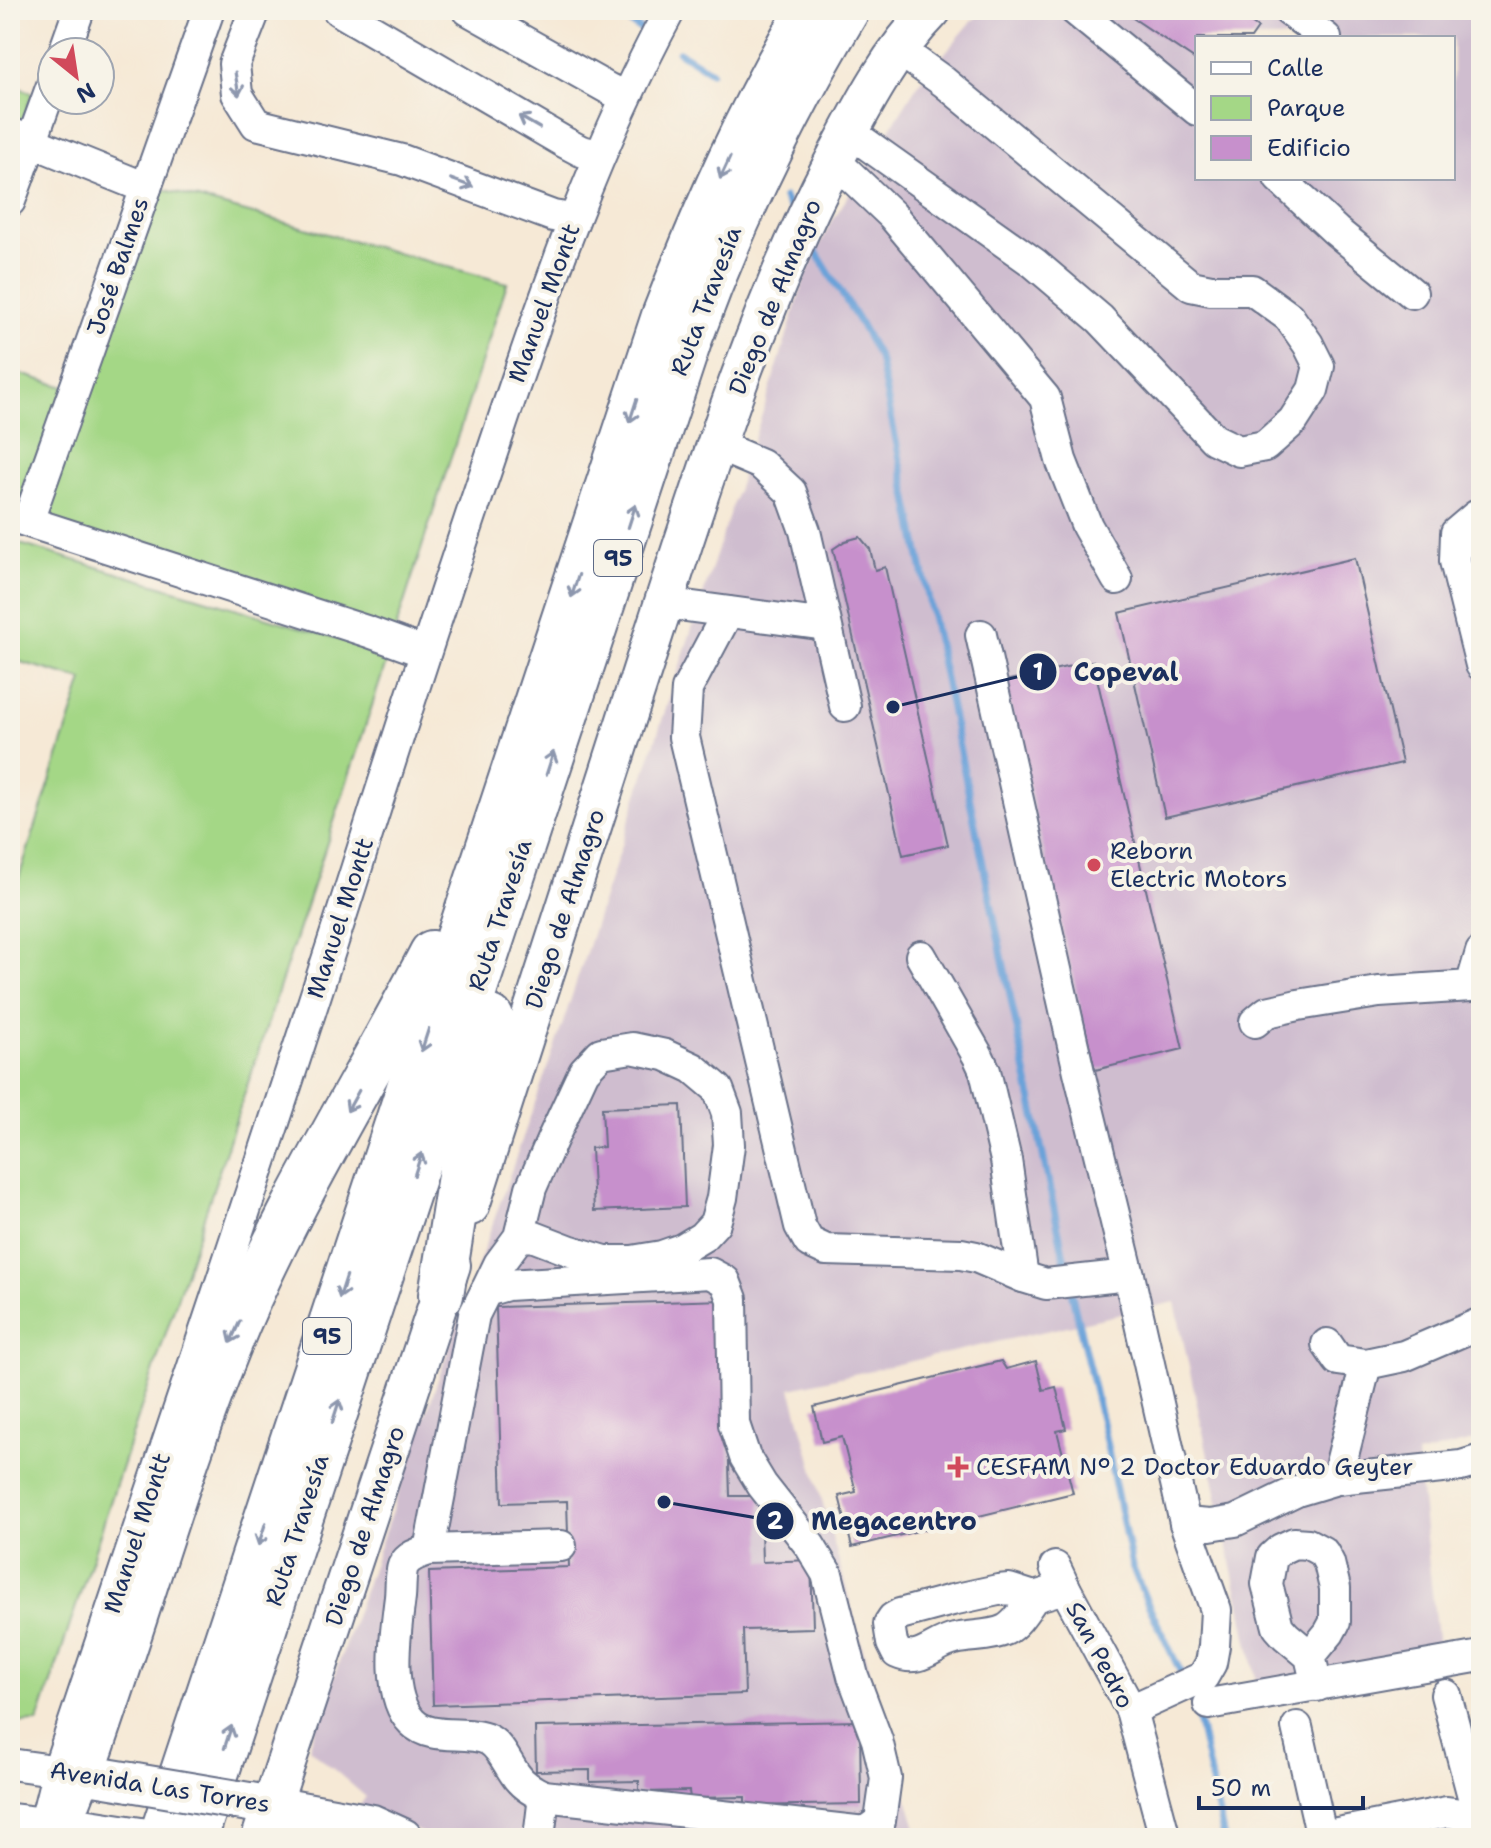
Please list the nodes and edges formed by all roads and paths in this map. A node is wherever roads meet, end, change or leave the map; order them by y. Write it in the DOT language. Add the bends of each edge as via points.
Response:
graph roads {
  1 [pos="79,10"];
  2 [pos="209,10"];
  3 [pos="255,10"];
  4 [pos="338,10"];
  5 [pos="468,10"];
  6 [pos="670,10"];
  7 [pos="789,10"];
  8 [pos="809,10"];
  9 [pos="847,10"];
  10 [pos="871,10"];
  11 [pos="932,10"];
  12 [pos="1075,10"];
  13 [pos="1288,10"];
  14 [pos="70,36"];
  15 [pos="1323,36"];
  16 [pos="898,49"];
  17 [pos="626,97"];
  18 [pos="775,103"];
  19 [pos="1195,108"];
  20 [pos="36,112"];
  21 [pos="21,137"];
  22 [pos="841,145"];
  23 [pos="599,155"];
  24 [pos="1281,180"];
  25 [pos="146,188"];
  26 [pos="10,201"];
  27 [pos="573,219"];
  28 [pos="1412,293"];
  29 [pos="716,445"];
  30 [pos="1481,515"];
  31 [pos="19,519"];
  32 [pos="1117,579"];
  33 [pos="664,603"];
  34 [pos="728,612"];
  35 [pos="826,625"];
  36 [pos="981,635"];
  37 [pos="424,652"];
  38 [pos="1481,665"];
  39 [pos="845,706"];
  40 [pos="509,835"];
  41 [pos="1481,952"];
  42 [pos="921,956"];
  43 [pos="1255,1022"];
  44 [pos="519,1237"];
  45 [pos="1129,1275"];
  46 [pos="1023,1277"];
  47 [pos="486,1291"];
  48 [pos="441,1295"];
  49 [pos="1481,1323"];
  50 [pos="1327,1344"];
  51 [pos="1366,1364"];
  52 [pos="1481,1460"];
  53 [pos="1337,1479"];
  54 [pos="1185,1523"];
  55 [pos="561,1546"];
  56 [pos="429,1550"];
  57 [pos="1034,1597"];
  58 [pos="1310,1656"];
  59 [pos="1481,1656"];
  60 [pos="1317,1686"];
  61 [pos="1202,1693"];
  62 [pos="1446,1695"];
  63 [pos="1139,1707"];
  64 [pos="1297,1727"];
  65 [pos="10,1764"];
  66 [pos="70,1772"];
  67 [pos="544,1796"];
  68 [pos="261,1815"];
  69 [pos="10,1819"];
  70 [pos="1480,1824"];
  71 [pos="51,1831"];
  72 [pos="865,1835"];
  73 [pos="1322,1837"];
  74 [pos="147,1838"];
  75 [pos="161,1838"];
  76 [pos="195,1838"];
  77 [pos="403,1838"];
  78 [pos="539,1838"];
  79 [pos="1165,1838"];
  1 -- 14 [label="street"];
  2 -- 25 [label="street, José Balmes"];
  3 -- 27 [label="street, one-way" via="234,64 237,94 256,124 402,160"];
  23 -- 4 [label="street, one-way" via="564,142"];
  5 -- 17 [label="street"];
  6 -- 17 [label="street, Manuel Montt"];
  7 -- 18 [label="highway" via="775,46"];
  8 -- 18 [label="highway, Ruta Travesía / 95"];
  9 -- 18 [label="highway, Ruta Travesía / 95"];
  10 -- 18 [label="highway"];
  11 -- 16 [label="main road, Diego de Almagro"];
  12 -- 19 [label="street"];
  13 -- 15 [label="street"];
  16 -- 22 [label="main road, Diego de Almagro"];
  16 -- 22 [label="street" via="1191,286 1252,290 1289,317 1319,366 1313,390 1293,421 1265,446 1239,451 1214,439 1100,319 1034,263"];
  17 -- 23 [label="street, Manuel Montt"];
  18 -- 40 [label="highway, Ruta Travesía / 95" via="711,199 664,316"];
  20 -- 21 [label="street"];
  21 -- 25 [label="street"];
  21 -- 26 [label="street"];
  22 -- 29 [label="main road, Diego de Almagro" via="767,303"];
  22 -- 32 [label="street" via="892,215 1045,398 1061,460 1087,526"];
  23 -- 27 [label="street, Manuel Montt"];
  24 -- 28 [label="street"];
  25 -- 31 [label="street, José Balmes"];
  27 -- 37 [label="street, Manuel Montt"];
  29 -- 33 [label="main road, Diego de Almagro"];
  29 -- 35 [label="street" via="761,464 791,492"];
  30 -- 38 [label="street" via="1456,533 1455,561"];
  31 -- 37 [label="street"];
  33 -- 34 [label="street"];
  33 -- 48 [label="main road, Diego de Almagro"];
  34 -- 35 [label="street"];
  34 -- 46 [label="street" via="687,689 684,737 800,1226 809,1242 826,1250 961,1254"];
  35 -- 39 [label="street"];
  36 -- 45 [label="street"];
  37 -- 66 [label="street, Manuel Montt"];
  40 -- 48 [label="highway"];
  40 -- 66 [label="highway, one-way" via="383,1046 264,1267 229,1344"];
  40 -- 75 [label="highway, Ruta Travesía / 95, one-way"];
  76 -- 40 [label="highway, Ruta Travesía / 95, one-way"];
  41 -- 43 [label="street" via="1471,986 1379,992 1298,1005 1267,1012"];
  42 -- 46 [label="street" via="985,1071 1006,1160"];
  44 -- 44 [label="street" via="531,1188 552,1140 584,1071 601,1053 632,1048 665,1055 693,1068 718,1089 727,1113 729,1145 715,1223 702,1237 682,1249 632,1261 605,1261 532,1236"];
  44 -- 47 [label="street"];
  45 -- 46 [label="street" via="1046,1284"];
  45 -- 54 [label="street"];
  47 -- 56 [label="street" via="474,1315"];
  47 -- 72 [label="street" via="507,1285 710,1273 725,1281 732,1299 734,1424 762,1485 827,1574 853,1676 877,1740 886,1778 880,1821"];
  48 -- 68 [label="main road, Diego de Almagro"];
  49 -- 51 [label="street" via="1404,1356"];
  50 -- 51 [label="street" via="1338,1360"];
  51 -- 53 [label="street"];
  52 -- 53 [label="street"];
  53 -- 54 [label="street" via="1297,1491 1235,1521"];
  54 -- 61 [label="street" via="1216,1610 1214,1646"];
  55 -- 56 [label="street"];
  56 -- 67 [label="street" via="414,1555 403,1567 394,1652 396,1688 405,1713 421,1729 491,1741 516,1776"];
  57 -- 63 [label="street, San Pedro" via="1060,1578"];
  58 -- 60 [label="street"];
  59 -- 60 [label="street"];
  60 -- 61 [label="street"];
  61 -- 63 [label="street"];
  62 -- 70 [label="street"];
  63 -- 79 [label="street, San Pedro"];
  64 -- 73 [label="street"];
  65 -- 66 [label="street, Avenida Las Torres"];
  66 -- 68 [label="main road, Avenida Las Torres, bridge"];
  66 -- 71 [label="main road, Manuel Montt"];
  67 -- 72 [label="street"];
  67 -- 78 [label="street"];
  68 -- 77 [label="main road, Avenida Las Torres" via="372,1824"];
  69 -- 71 [label="street"];
  70 -- 73 [label="street" via="1447,1812"];
  71 -- 74 [label="main road" via="107,1831"];
}
